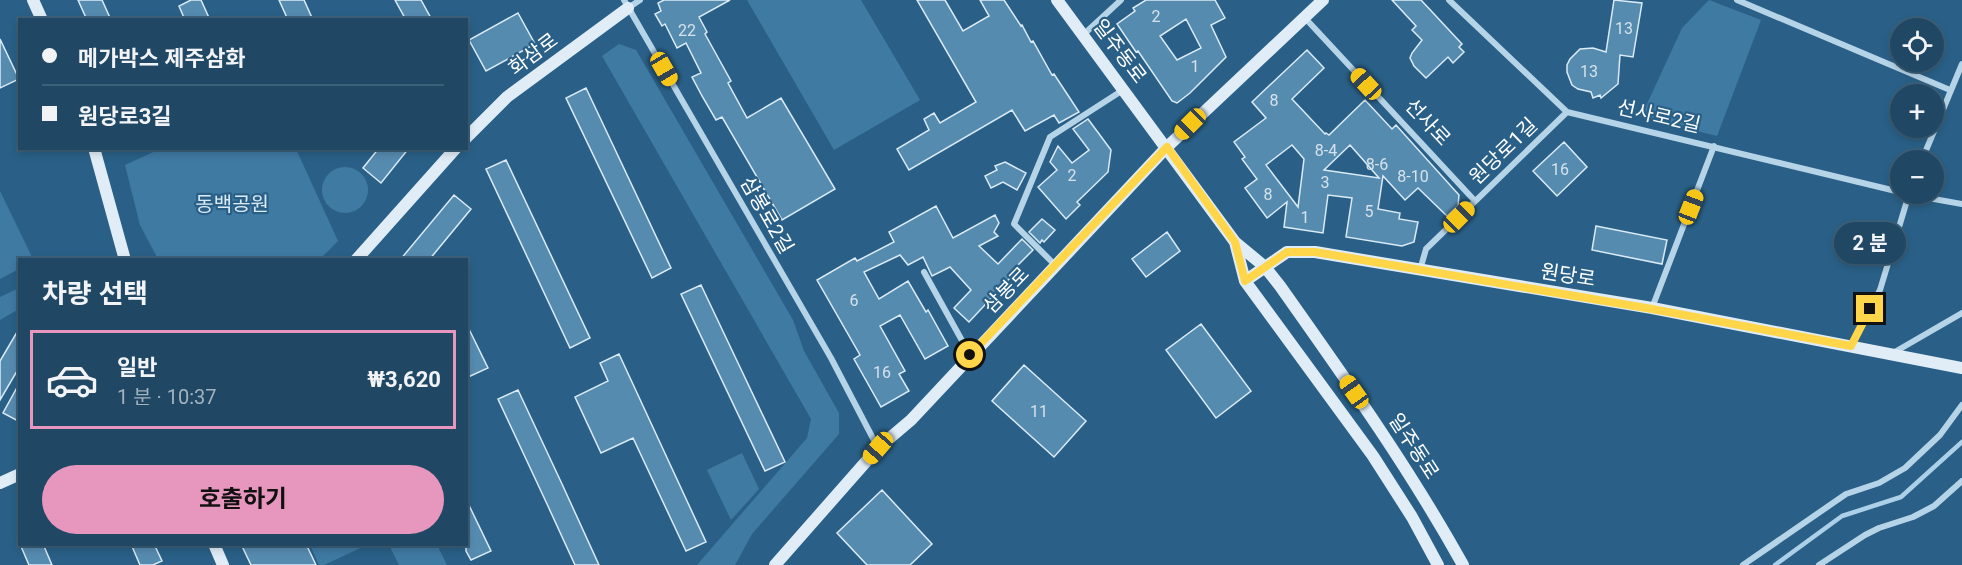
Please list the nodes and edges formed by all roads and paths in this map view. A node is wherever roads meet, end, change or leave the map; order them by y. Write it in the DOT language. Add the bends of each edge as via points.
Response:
graph roads {
  1 [pos="33,0"];
  2 [pos="639,0"];
  3 [pos="1057,0"];
  4 [pos="1121,0"];
  5 [pos="1323,0"];
  6 [pos="1449,0"];
  7 [pos="1739,2"];
  8 [pos="626,4"];
  9 [pos="1304,17"];
  10 [pos="41,18"];
  11 [pos="1083,35"];
  12 [pos="1962,64"];
  13 [pos="1960,74"];
  14 [pos="1124,90"];
  15 [pos="1950,90"];
  16 [pos="1567,112"];
  17 [pos="468,136"];
  18 [pos="1714,146"];
  19 [pos="1167,147"];
  20 [pos="95,150"];
  21 [pos="454,150"];
  22 [pos="1926,150"];
  23 [pos="1890,190"];
  24 [pos="1475,201"];
  25 [pos="1944,201"];
  26 [pos="1904,204"];
  27 [pos="1962,204"];
  28 [pos="1235,242"];
  29 [pos="123,258"];
  30 [pos="359,258"];
  31 [pos="1056,266"];
  32 [pos="1265,267"];
  33 [pos="1420,270"];
  34 [pos="924,272"];
  35 [pos="1245,281"];
  36 [pos="1652,309"];
  37 [pos="1962,313"];
  38 [pos="1851,346"];
  39 [pos="1890,354"];
  40 [pos="970,355"];
  41 [pos="1962,368"];
  42 [pos="1962,405"];
  43 [pos="878,448"];
  44 [pos="18,475"];
  45 [pos="1962,481"];
  46 [pos="0,483"];
  47 [pos="215,546"];
  48 [pos="223,565"];
  49 [pos="775,565"];
  50 [pos="1438,565"];
  51 [pos="1463,565"];
  52 [pos="1743,565"];
  53 [pos="1819,565"];
  1 -- 10 [label="street"];
  2 -- 8 [label="street"];
  3 -- 11 [label="street, 일주동로"];
  4 -- 11 [label="street"];
  5 -- 9 [label="street"];
  6 -- 16 [label="street"];
  7 -- 15 [label="street"];
  8 -- 17 [label="street, 화삼로" via="507,97"];
  8 -- 43 [label="street, 삼봉로2길" via="831,358"];
  9 -- 19 [label="street"];
  9 -- 24 [label="street, 선사로"];
  11 -- 14 [label="street, 일주동로"];
  12 -- 13 [label="street"];
  13 -- 15 [label="street"];
  14 -- 19 [label="street, 일주동로"];
  14 -- 31 [label="street" via="1050,137 1014,224"];
  15 -- 22 [label="street"];
  16 -- 18 [label="street, 선사로2길"];
  16 -- 24 [label="street, 원당로1길"];
  18 -- 23 [label="street, 선사로2길"];
  18 -- 36 [label="street"];
  19 -- 28 [label="street, 일주동로"];
  19 -- 31 [label="street, 삼봉로"];
  20 -- 29 [label="street"];
  21 -- 30 [label="street"];
  24 -- 33 [label="street, 원당로1길" via="1426,249"];
  25 -- 27 [label="street"];
  26 -- 38 [label="street" via="1880,290"];
  28 -- 32 [label="street, 일주동로"];
  28 -- 35 [label="street, 일주동로"];
  31 -- 40 [label="street, 삼봉로"];
  32 -- 33 [label="street, 원당로" via="1287,252 1315,252"];
  32 -- 35 [label="street, 원당로"];
  32 -- 51 [label="street, 일주동로" via="1391,444"];
  33 -- 36 [label="street, 원당로"];
  34 -- 40 [label="street"];
  35 -- 50 [label="street, 일주동로" via="1373,456"];
  36 -- 38 [label="street, 원당로"];
  37 -- 39 [label="street"];
  38 -- 39 [label="street, 원당로"];
  39 -- 41 [label="street, 원당로"];
  40 -- 43 [label="street, 삼봉로" via="911,420"];
  42 -- 52 [label="street" via="1940,435 1905,468 1879,483 1846,494"];
  43 -- 49 [label="street, 삼봉로"];
  44 -- 46 [label="street"];
  45 -- 53 [label="street" via="1934,506 1865,535"];
  47 -- 48 [label="street"];
}
